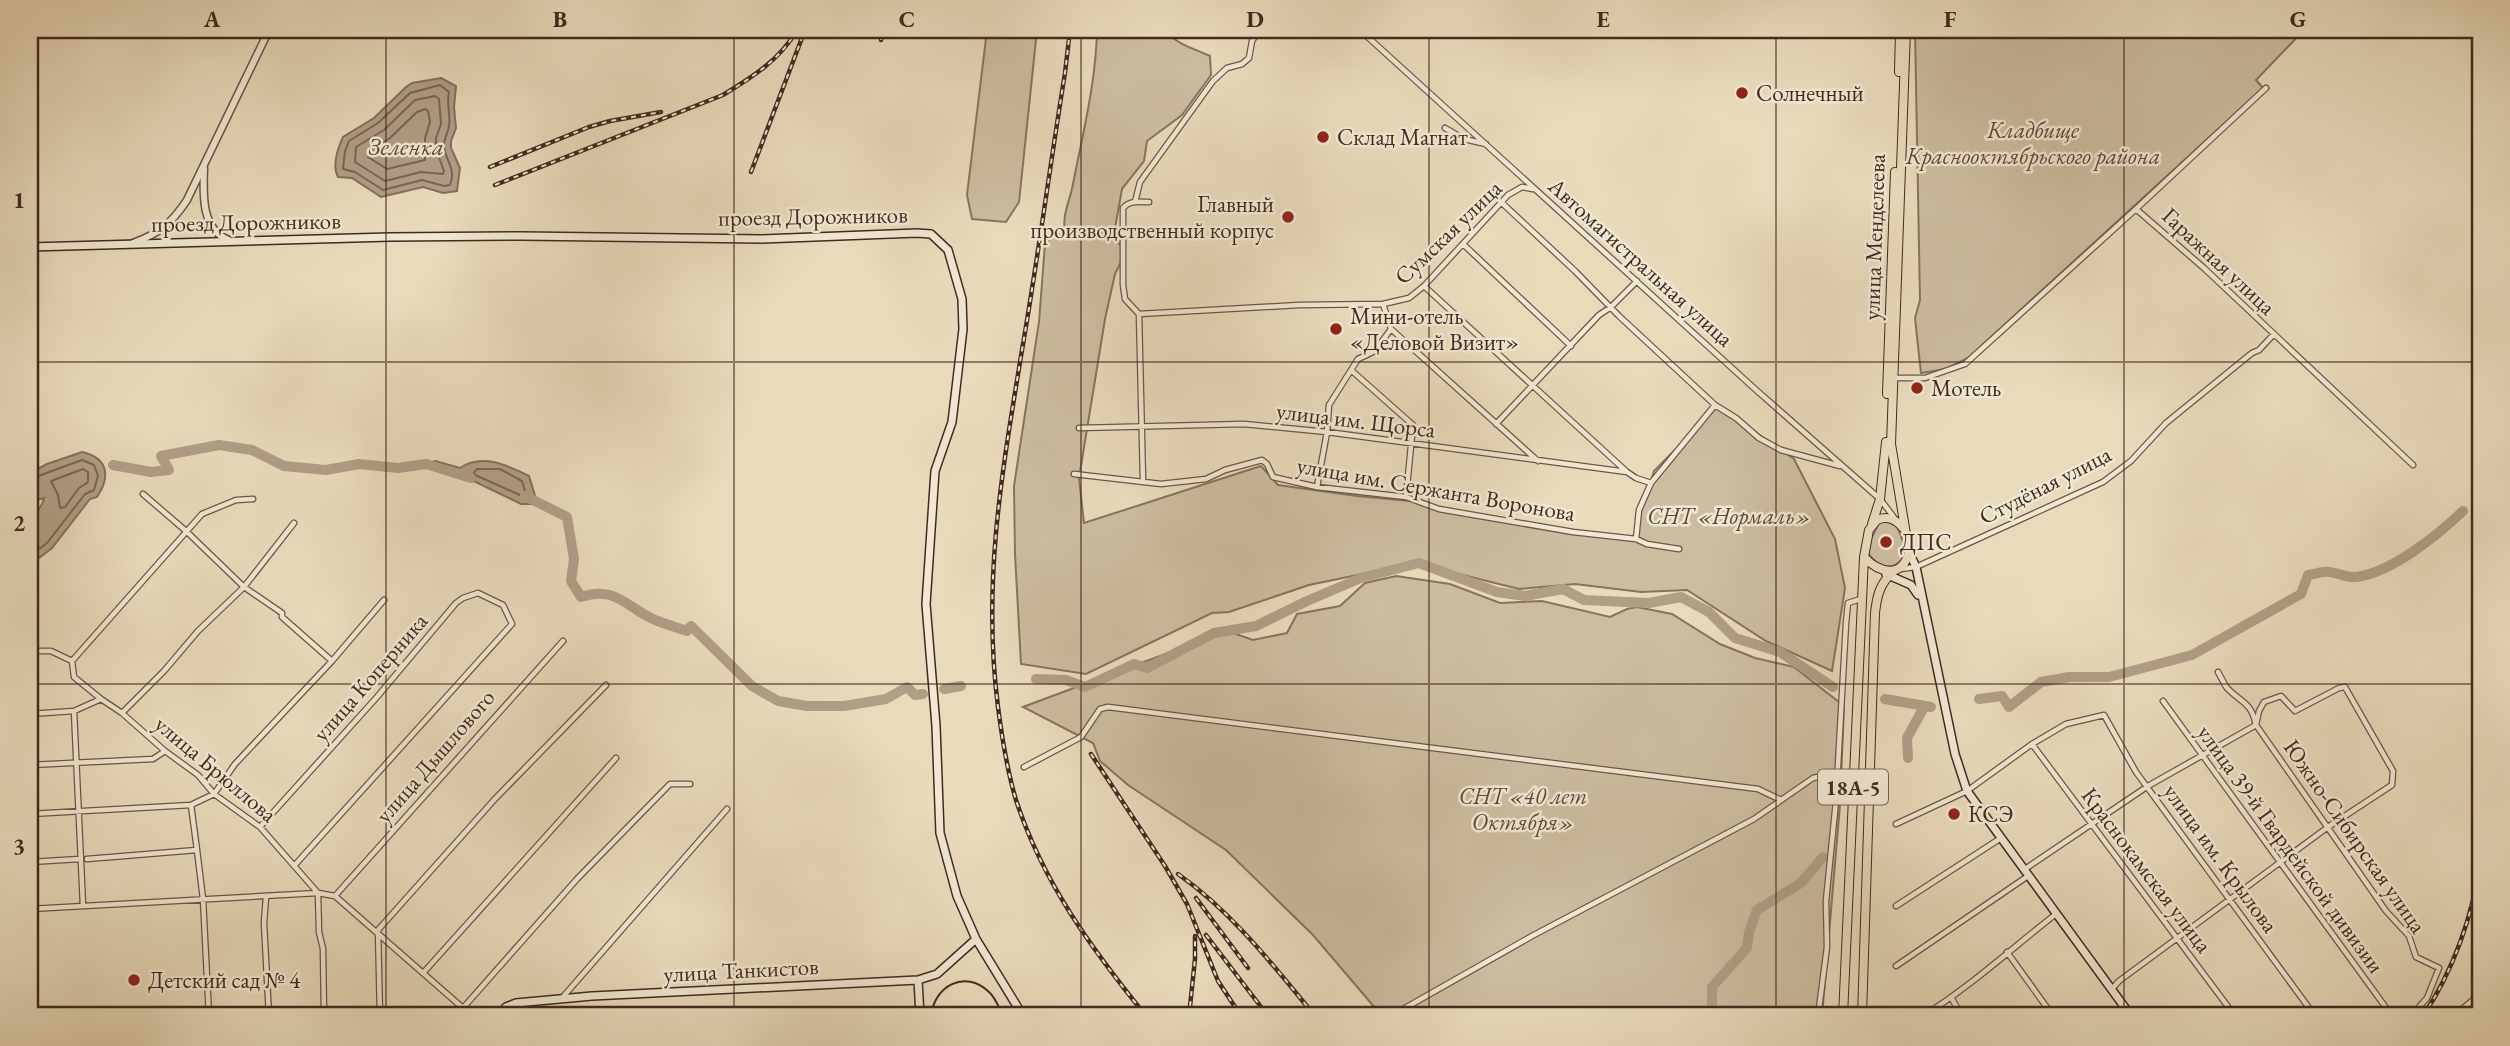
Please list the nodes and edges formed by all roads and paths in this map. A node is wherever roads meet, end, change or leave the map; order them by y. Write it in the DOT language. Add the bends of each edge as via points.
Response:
graph roads {
  1 [pos="269,30"];
  2 [pos="1259,30"];
  3 [pos="1360,30"];
  4 [pos="1900,30"];
  5 [pos="1906,30"];
  6 [pos="2266,88"];
  7 [pos="1445,128"];
  8 [pos="1488,145"];
  9 [pos="204,166"];
  10 [pos="1537,190"];
  11 [pos="1135,202"];
  12 [pos="1149,202"];
  13 [pos="1501,202"];
  14 [pos="2136,209"];
  15 [pos="236,243"];
  16 [pos="131,244"];
  17 [pos="1463,244"];
  18 [pos="30,247"];
  19 [pos="1637,281"];
  20 [pos="1424,286"];
  21 [pos="1383,304"];
  22 [pos="1611,307"];
  23 [pos="1139,314"];
  24 [pos="1391,329"];
  25 [pos="2273,335"];
  26 [pos="1571,346"];
  27 [pos="1351,370"];
  28 [pos="1891,378"];
  29 [pos="1534,385"];
  30 [pos="1715,405"];
  31 [pos="1496,424"];
  32 [pos="1142,426"];
  33 [pos="1079,428"];
  34 [pos="1327,432"];
  35 [pos="1411,444"];
  36 [pos="1539,461"];
  37 [pos="2413,465"];
  38 [pos="1845,468"];
  39 [pos="1627,472"];
  40 [pos="1074,474"];
  41 [pos="1143,481"];
  42 [pos="1651,482"];
  43 [pos="1317,487"];
  44 [pos="143,494"];
  45 [pos="1406,497"];
  46 [pos="253,499"];
  47 [pos="1880,499"];
  48 [pos="1897,521"];
  49 [pos="295,523"];
  50 [pos="1872,524"];
  51 [pos="1904,529"];
  52 [pos="186,531"];
  53 [pos="1636,539"];
  54 [pos="1679,549"];
  55 [pos="1909,552"];
  56 [pos="1864,557"];
  57 [pos="1916,567"];
  58 [pos="1892,572"];
  59 [pos="244,587"];
  60 [pos="1861,599"];
  61 [pos="384,600"];
  62 [pos="1922,602"];
  63 [pos="563,641"];
  64 [pos="31,651"];
  65 [pos="72,661"];
  66 [pos="332,661"];
  67 [pos="2218,672"];
  68 [pos="606,685"];
  69 [pos="101,699"];
  70 [pos="2163,701"];
  71 [pos="74,711"];
  72 [pos="122,713"];
  73 [pos="30,714"];
  74 [pos="2256,724"];
  75 [pos="2032,744"];
  76 [pos="165,751"];
  77 [pos="2201,755"];
  78 [pos="616,758"];
  79 [pos="77,762"];
  80 [pos="30,765"];
  81 [pos="1024,767"];
  82 [pos="1838,774"];
  83 [pos="690,784"];
  84 [pos="2148,786"];
  85 [pos="1967,791"];
  86 [pos="214,793"];
  87 [pos="1781,800"];
  88 [pos="191,805"];
  89 [pos="727,809"];
  90 [pos="79,810"];
  91 [pos="30,814"];
  92 [pos="2091,823"];
  93 [pos="1896,824"];
  94 [pos="260,827"];
  95 [pos="2328,828"];
  96 [pos="2001,838"];
  97 [pos="197,850"];
  98 [pos="80,859"];
  99 [pos="87,859"];
  100 [pos="30,862"];
  101 [pos="2280,864"];
  102 [pos="294,866"];
  103 [pos="2026,873"];
  104 [pos="318,893"];
  105 [pos="335,896"];
  106 [pos="266,897"];
  107 [pos="203,899"];
  108 [pos="2228,900"];
  109 [pos="83,906"];
  110 [pos="1896,906"];
  111 [pos="30,909"];
  112 [pos="2056,914"];
  113 [pos="377,933"];
  114 [pos="2176,938"];
  115 [pos="976,939"];
  116 [pos="2007,952"];
  117 [pos="1896,966"];
  118 [pos="424,972"];
  119 [pos="918,980"];
  120 [pos="2111,989"];
  121 [pos="2480,995"];
  122 [pos="561,999"];
  123 [pos="1952,999"];
  124 [pos="463,1008"];
  125 [pos="2462,1014"];
  126 [pos="209,1016"];
  127 [pos="269,1016"];
  128 [pos="324,1016"];
  129 [pos="380,1016"];
  130 [pos="472,1016"];
  131 [pos="499,1016"];
  132 [pos="920,1016"];
  133 [pos="1023,1016"];
  134 [pos="1391,1016"];
  135 [pos="1818,1016"];
  136 [pos="1843,1016"];
  137 [pos="1862,1016"];
  138 [pos="1923,1016"];
  139 [pos="1962,1016"];
  140 [pos="2053,1016"];
  141 [pos="2131,1016"];
  142 [pos="2235,1016"];
  143 [pos="2315,1016"];
  144 [pos="2392,1016"];
  145 [pos="2411,1016"];
  146 [pos="2449,1016"];
  1 -- 9 [label="street"];
  2 -- 11 [label="street" via="1249,58 1213,81 1140,182"];
  3 -- 8 [label="street, Автомагистральная улица"];
  4 -- 28 [label="highway, улица Менделеева / 18А-5"];
  5 -- 28 [label="highway, улица Менделеева / 18А-5"];
  6 -- 14 [label="street"];
  7 -- 8 [label="street"];
  8 -- 10 [label="street, Автомагистральная улица"];
  9 -- 15 [label="street" via="211,228"];
  9 -- 16 [label="street" via="174,219 156,234"];
  10 -- 13 [label="street, Сумская улица" via="1515,189"];
  10 -- 19 [label="street, Автомагистральная улица"];
  11 -- 12 [label="street"];
  11 -- 23 [label="street" via="1123,208 1123,285 1125,299"];
  13 -- 17 [label="street, Сумская улица"];
  13 -- 22 [label="street"];
  14 -- 25 [label="street, Гаражная улица"];
  14 -- 28 [label="street, Гаражная улица" via="1965,364 1926,378"];
  15 -- 16 [label="main road, проезд Дорожников"];
  15 -- 115 [label="main road, проезд Дорожников" via="521,236 762,239 917,233 931,234 942,242 959,287 963,329 953,422 934,471 926,604 940,833 957,896"];
  16 -- 18 [label="main road, проезд Дорожников"];
  17 -- 20 [label="street, Сумская улица"];
  17 -- 26 [label="street"];
  19 -- 22 [label="street"];
  19 -- 38 [label="street, Автомагистральная улица"];
  20 -- 21 [label="street, Сумская улица" via="1409,298"];
  20 -- 29 [label="street"];
  21 -- 23 [label="street"];
  21 -- 24 [label="street, Сумская улица"];
  22 -- 26 [label="street"];
  22 -- 30 [label="street"];
  23 -- 32 [label="street"];
  24 -- 27 [label="street"];
  24 -- 31 [label="street"];
  25 -- 37 [label="street, Гаражная улица"];
  25 -- 57 [label="street, Студёная улица" via="2103,482"];
  26 -- 29 [label="street"];
  27 -- 34 [label="street" via="1329,405"];
  27 -- 35 [label="street" via="1413,425"];
  28 -- 47 [label="highway, улица Менделеева / 18А-5"];
  28 -- 51 [label="highway, улица Менделеева / 18А-5" via="1892,452"];
  29 -- 31 [label="street"];
  29 -- 39 [label="street"];
  30 -- 38 [label="street" via="1781,450"];
  30 -- 42 [label="street"];
  31 -- 36 [label="street"];
  32 -- 33 [label="street, улица им. Щорса"];
  32 -- 34 [label="street, улица им. Щорса" via="1244,424"];
  32 -- 41 [label="street"];
  34 -- 35 [label="street, улица им. Щорса"];
  34 -- 43 [label="street"];
  35 -- 36 [label="street, улица им. Щорса"];
  35 -- 45 [label="street"];
  36 -- 39 [label="street, улица им. Щорса"];
  38 -- 47 [label="street, Автомагистральная улица"];
  39 -- 42 [label="street"];
  40 -- 41 [label="street, улица им. Сержанта Воронова"];
  41 -- 43 [label="street, улица им. Сержанта Воронова" via="1161,484 1206,479 1262,460 1273,477"];
  42 -- 53 [label="street" via="1639,510"];
  43 -- 45 [label="street, улица им. Сержанта Воронова"];
  44 -- 52 [label="street"];
  45 -- 53 [label="street, улица им. Сержанта Воронова" via="1438,509"];
  46 -- 52 [label="street" via="211,508"];
  47 -- 48 [label="street, Автомагистральная улица"];
  47 -- 50 [label="highway, 18А-5"];
  48 -- 50 [label="highway" via="1881,518"];
  48 -- 51 [label="highway, 18А-5"];
  49 -- 59 [label="street"];
  50 -- 56 [label="highway, 18А-5"];
  51 -- 55 [label="highway, 18А-5"];
  52 -- 59 [label="street"];
  52 -- 65 [label="street"];
  53 -- 54 [label="street, улица им. Сержанта Воронова"];
  55 -- 57 [label="main road"];
  55 -- 58 [label="highway, 18А-5"];
  56 -- 58 [label="highway" via="1880,570"];
  56 -- 60 [label="highway, 18А-5"];
  57 -- 58 [label="street, Студёная улица"];
  57 -- 62 [label="main road"];
  58 -- 62 [label="main road" via="1912,585"];
  58 -- 137 [label="highway, 18А-5" via="1879,588 1875,613"];
  59 -- 66 [label="street" via="282,613"];
  59 -- 72 [label="street"];
  60 -- 82 [label="street" via="1848,603"];
  60 -- 136 [label="highway, 18А-5"];
  61 -- 66 [label="street"];
  62 -- 85 [label="main road"];
  63 -- 105 [label="street, улица Дышлового"];
  64 -- 65 [label="street" via="51,652"];
  65 -- 69 [label="street, улица Брюллова" via="74,677"];
  66 -- 86 [label="street" via="234,764"];
  67 -- 74 [label="street, Южно-Сибирская улица" via="2227,688 2253,713"];
  68 -- 113 [label="street" via="494,800"];
  69 -- 71 [label="street"];
  69 -- 72 [label="street, улица Брюллова"];
  70 -- 77 [label="street, улица 39-й Гвардейской дивизии"];
  71 -- 73 [label="street"];
  71 -- 79 [label="street"];
  72 -- 76 [label="street, улица Брюллова"];
  74 -- 77 [label="street"];
  74 -- 95 [label="street, Южно-Сибирская улица"];
  74 -- 95 [label="street" via="2264,702 2281,696 2295,711 2346,687 2393,771 2392,785"];
  75 -- 84 [label="street, улица им. Крылова" via="2066,724 2104,716"];
  75 -- 85 [label="street"];
  75 -- 92 [label="street, Краснокамская улица"];
  76 -- 79 [label="street" via="153,759"];
  76 -- 86 [label="street, улица Брюллова"];
  77 -- 84 [label="street"];
  77 -- 101 [label="street, улица 39-й Гвардейской дивизии"];
  78 -- 118 [label="street"];
  79 -- 80 [label="street"];
  79 -- 90 [label="street"];
  81 -- 87 [label="street" via="1081,737 1100,709 1108,707 1758,789"];
  82 -- 87 [label="street" via="1814,778"];
  82 -- 135 [label="street"];
  83 -- 124 [label="street" via="670,784 577,879"];
  84 -- 92 [label="street"];
  84 -- 108 [label="street, улица им. Крылова"];
  85 -- 93 [label="street"];
  85 -- 96 [label="main road"];
  86 -- 88 [label="street"];
  86 -- 94 [label="street, улица Брюллова"];
  87 -- 134 [label="street" via="1754,819"];
  88 -- 90 [label="street"];
  88 -- 97 [label="street"];
  89 -- 122 [label="street"];
  90 -- 91 [label="street"];
  90 -- 98 [label="street"];
  92 -- 103 [label="street"];
  92 -- 114 [label="street, Краснокамская улица"];
  94 -- 102 [label="street, улица Брюллова"];
  94 -- 102 [label="street, улица Коперника" via="463,598 478,593 503,605 512,624"];
  95 -- 101 [label="street"];
  95 -- 145 [label="street, Южно-Сибирская улица" via="2409,936 2416,957 2438,968 2427,998"];
  96 -- 103 [label="main road"];
  96 -- 110 [label="street"];
  97 -- 99 [label="street"];
  97 -- 107 [label="street"];
  98 -- 100 [label="street"];
  98 -- 109 [label="street"];
  101 -- 108 [label="street"];
  101 -- 144 [label="street, улица 39-й Гвардейской дивизии"];
  102 -- 104 [label="street, улица Брюллова"];
  103 -- 112 [label="main road"];
  103 -- 117 [label="street"];
  104 -- 105 [label="street"];
  104 -- 106 [label="street"];
  104 -- 128 [label="street"];
  105 -- 113 [label="street"];
  106 -- 107 [label="street"];
  106 -- 127 [label="street"];
  107 -- 109 [label="street"];
  107 -- 126 [label="street"];
  108 -- 114 [label="street"];
  108 -- 143 [label="street, улица им. Крылова"];
  109 -- 111 [label="street"];
  112 -- 116 [label="street"];
  112 -- 120 [label="main road"];
  113 -- 118 [label="street"];
  113 -- 129 [label="street"];
  114 -- 120 [label="street"];
  114 -- 142 [label="street, Краснокамская улица"];
  115 -- 119 [label="main road, улица Танкистов" via="937,974"];
  115 -- 133 [label="main road, проезд Дорожников"];
  116 -- 123 [label="street"];
  116 -- 140 [label="street"];
  118 -- 124 [label="street"];
  119 -- 122 [label="main road, улица Танкистов"];
  119 -- 132 [label="main road"];
  120 -- 141 [label="main road"];
  121 -- 125 [label="street"];
  122 -- 131 [label="main road, улица Танкистов" via="510,1004"];
  123 -- 138 [label="street"];
  123 -- 139 [label="street"];
  124 -- 130 [label="street"];
  125 -- 146 [label="street"];
}
